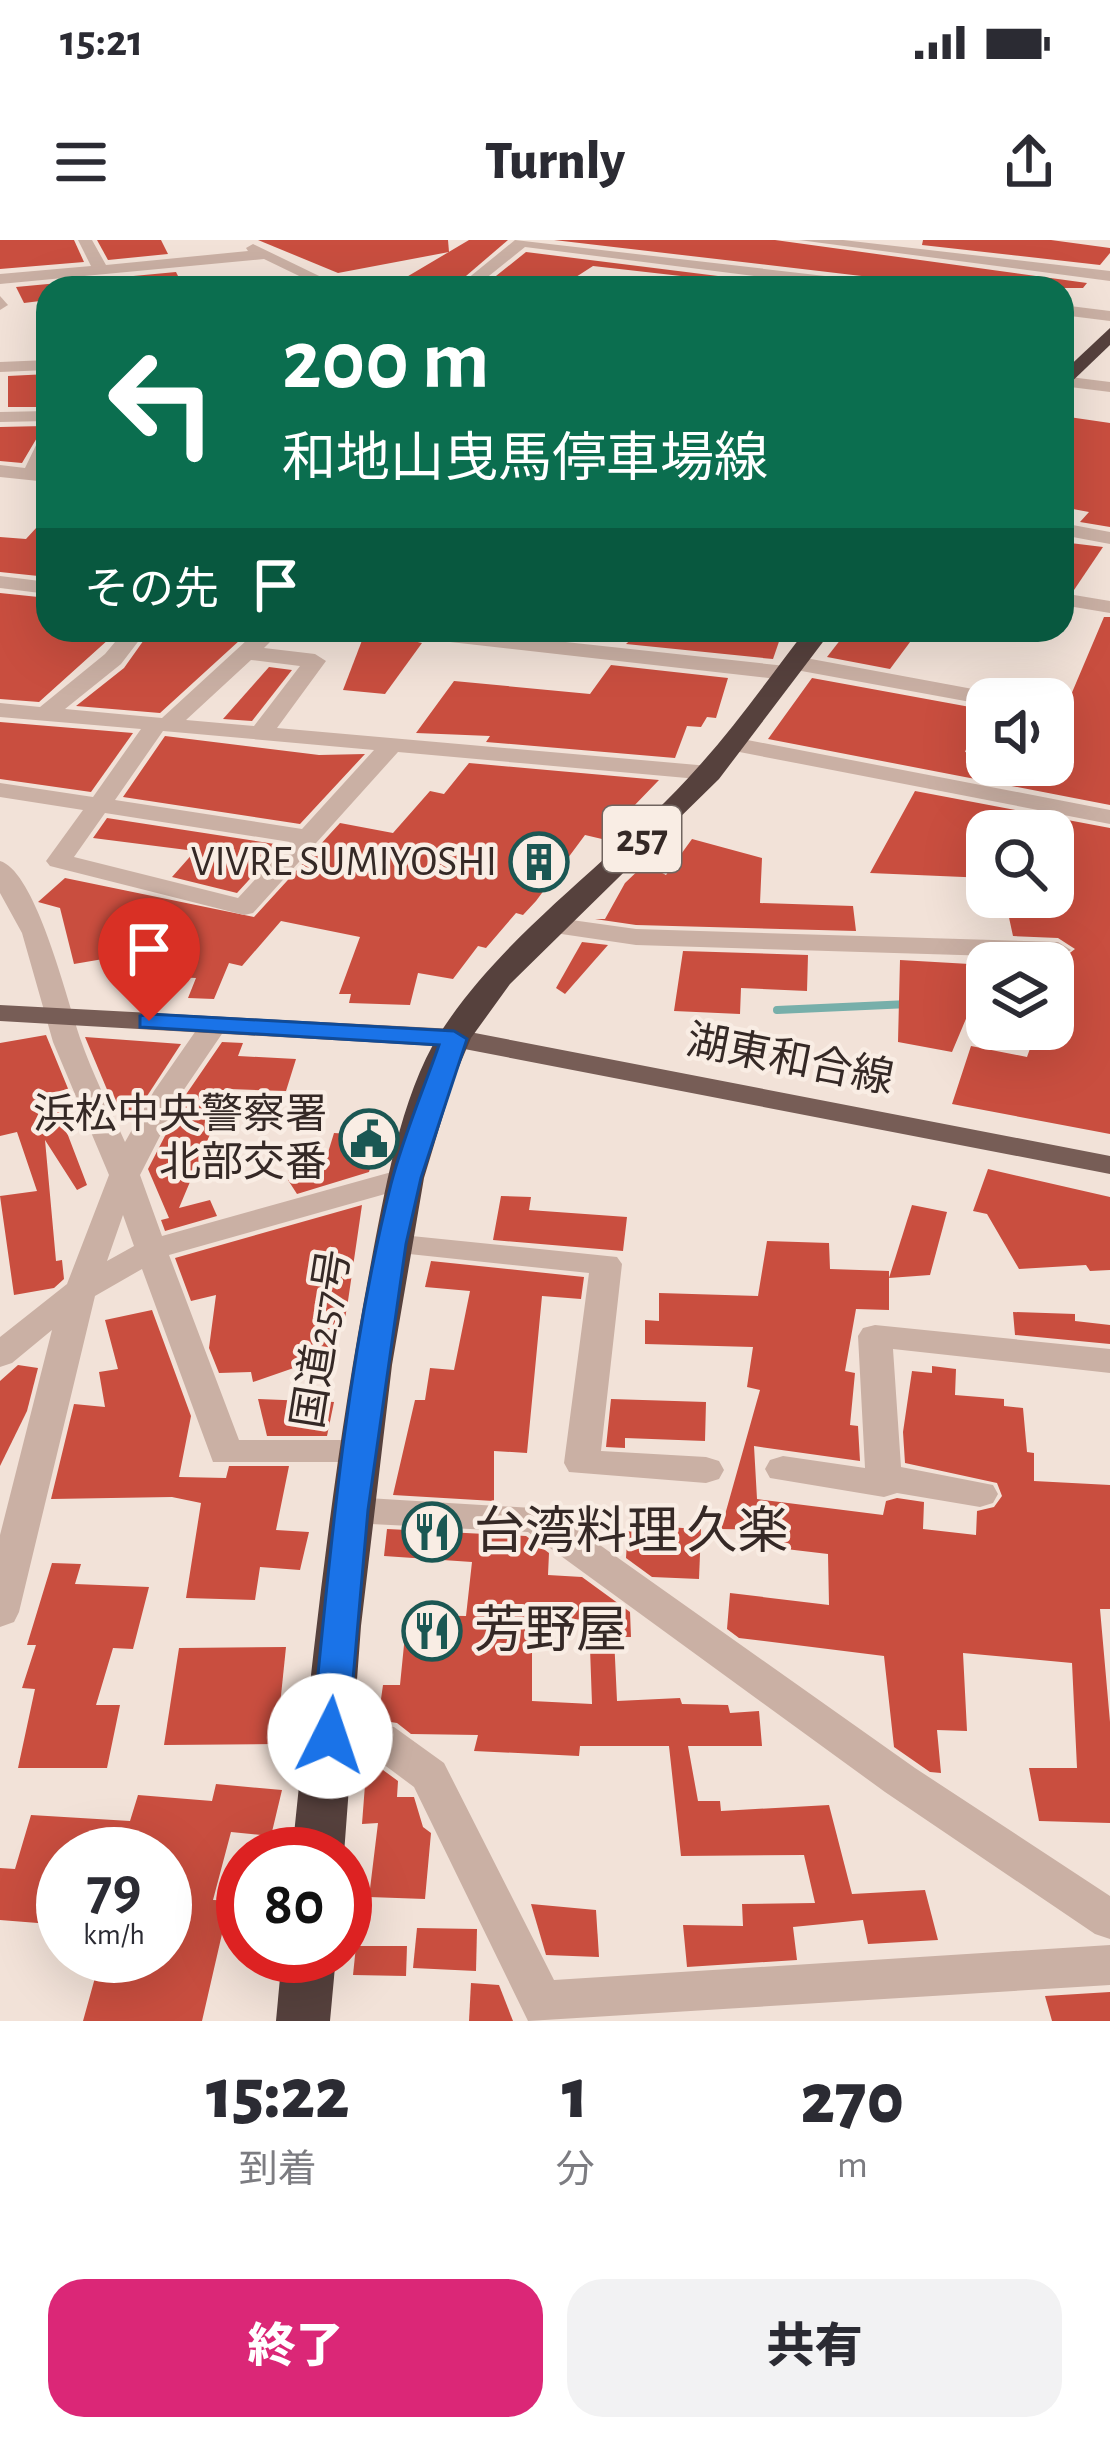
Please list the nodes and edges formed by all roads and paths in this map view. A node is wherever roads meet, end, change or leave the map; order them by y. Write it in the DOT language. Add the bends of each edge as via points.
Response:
graph roads {
  1 [pos="85,240"];
  2 [pos="806,240"];
  3 [pos="523,241"];
  4 [pos="242,242"];
  5 [pos="268,247"];
  6 [pos="874,248"];
  7 [pos="101,270"];
  8 [pos="1110,275"];
  9 [pos="316,276"];
  10 [pos="479,276"];
  11 [pos="770,276"];
  12 [pos="843,276"];
  13 [pos="0,279"];
  14 [pos="1074,312"];
  15 [pos="1110,316"];
  16 [pos="1110,334"];
  17 [pos="36,366"];
  18 [pos="0,367"];
  19 [pos="1074,372"];
  20 [pos="1074,384"];
  21 [pos="1110,387"];
  22 [pos="0,405"];
  23 [pos="36,416"];
  24 [pos="1,417"];
  25 [pos="0,471"];
  26 [pos="36,475"];
  27 [pos="1074,531"];
  28 [pos="1110,538"];
  29 [pos="0,582"];
  30 [pos="36,586"];
  31 [pos="1074,601"];
  32 [pos="1110,607"];
  33 [pos="126,642"];
  34 [pos="259,642"];
  35 [pos="521,642"];
  36 [pos="810,642"];
  37 [pos="248,653"];
  38 [pos="791,668"];
  39 [pos="966,695"];
  40 [pos="0,710"];
  41 [pos="46,713"];
  42 [pos="162,725"];
  43 [pos="260,734"];
  44 [pos="732,744"];
  45 [pos="390,747"];
  46 [pos="709,772"];
  47 [pos="0,790"];
  48 [pos="96,805"];
  49 [pos="1110,816"];
  50 [pos="306,837"];
  51 [pos="0,869"];
  52 [pos="550,925"];
  53 [pos="966,947"];
  54 [pos="0,1013"];
  55 [pos="61,1016"];
  56 [pos="214,1025"];
  57 [pos="454,1039"];
  58 [pos="1110,1165"];
  59 [pos="122,1169"];
  60 [pos="406,1178"];
  61 [pos="392,1244"];
  62 [pos="152,1249"];
  63 [pos="76,1293"];
  64 [pos="0,1355"];
  65 [pos="1110,1361"];
  66 [pos="359,1453"];
  67 [pos="783,1469"];
  68 [pos="706,1470"];
  69 [pos="883,1478"];
  70 [pos="980,1494"];
  71 [pos="351,1510"];
  72 [pos="0,1612"];
  73 [pos="330,1736"];
  74 [pos="321,1827"];
  75 [pos="1110,1920"];
  76 [pos="1110,1965"];
  77 [pos="307,1983"];
  78 [pos="547,2011"];
  79 [pos="303,2021"];
  1 -- 7 [label="street"];
  2 -- 6 [label="street"];
  3 -- 10 [label="street"];
  3 -- 11 [label="street"];
  4 -- 5 [label="street"];
  5 -- 7 [label="street"];
  5 -- 9 [label="street"];
  6 -- 8 [label="street"];
  6 -- 12 [label="street"];
  7 -- 13 [label="street"];
  14 -- 15 [label="street"];
  16 -- 19 [label="highway"];
  17 -- 18 [label="street"];
  20 -- 21 [label="street"];
  22 -- 24 [label="street"];
  23 -- 24 [label="street"];
  25 -- 26 [label="street"];
  27 -- 28 [label="street"];
  29 -- 30 [label="street"];
  31 -- 32 [label="street"];
  33 -- 41 [label="street"];
  34 -- 37 [label="street"];
  35 -- 38 [label="street"];
  36 -- 38 [label="highway, 国道257号 / 257"];
  37 -- 42 [label="street"];
  37 -- 43 [label="street" via="315,661"];
  38 -- 39 [label="street"];
  38 -- 44 [label="highway, 国道257号 / 257"];
  40 -- 41 [label="street"];
  41 -- 42 [label="street"];
  42 -- 43 [label="street"];
  42 -- 48 [label="street"];
  43 -- 45 [label="street"];
  44 -- 46 [label="highway, 国道257号 / 257"];
  44 -- 49 [label="street"];
  45 -- 46 [label="street"];
  45 -- 50 [label="street"];
  46 -- 52 [label="highway, 国道257号 / 257"];
  47 -- 48 [label="street"];
  48 -- 50 [label="street"];
  48 -- 50 [label="street" via="59,861 244,907"];
  51 -- 55 [label="street" via="35,933"];
  52 -- 53 [label="street" via="636,938"];
  52 -- 57 [label="highway, 国道257号 / 257"];
  54 -- 55 [label="main road, 湖東和合線"];
  55 -- 56 [label="main road, 湖東和合線"];
  55 -- 59 [label="street"];
  56 -- 57 [label="main road, 湖東和合線"];
  56 -- 59 [label="street"];
  57 -- 58 [label="main road, 湖東和合線"];
  57 -- 60 [label="highway, 国道257号 / 257"];
  59 -- 62 [label="street"];
  59 -- 63 [label="street"];
  60 -- 61 [label="highway, 国道257号 / 257"];
  60 -- 62 [label="street"];
  61 -- 66 [label="highway, 国道257号 / 257"];
  61 -- 68 [label="street" via="606,1264 582,1463"];
  62 -- 63 [label="street"];
  62 -- 66 [label="street" via="226,1453"];
  63 -- 64 [label="street"];
  63 -- 72 [label="street"];
  65 -- 69 [label="street" via="875,1336"];
  66 -- 71 [label="highway, 国道257号 / 257"];
  67 -- 69 [label="street" via="884,1484"];
  69 -- 70 [label="street"];
  71 -- 73 [label="highway, 国道257号 / 257"];
  71 -- 75 [label="street" via="536,1519"];
  73 -- 74 [label="highway, 国道257号 / 257"];
  73 -- 78 [label="street" via="380,1739 428,1775"];
  76 -- 78 [label="street"];
  77 -- 79 [label="highway"];
}
